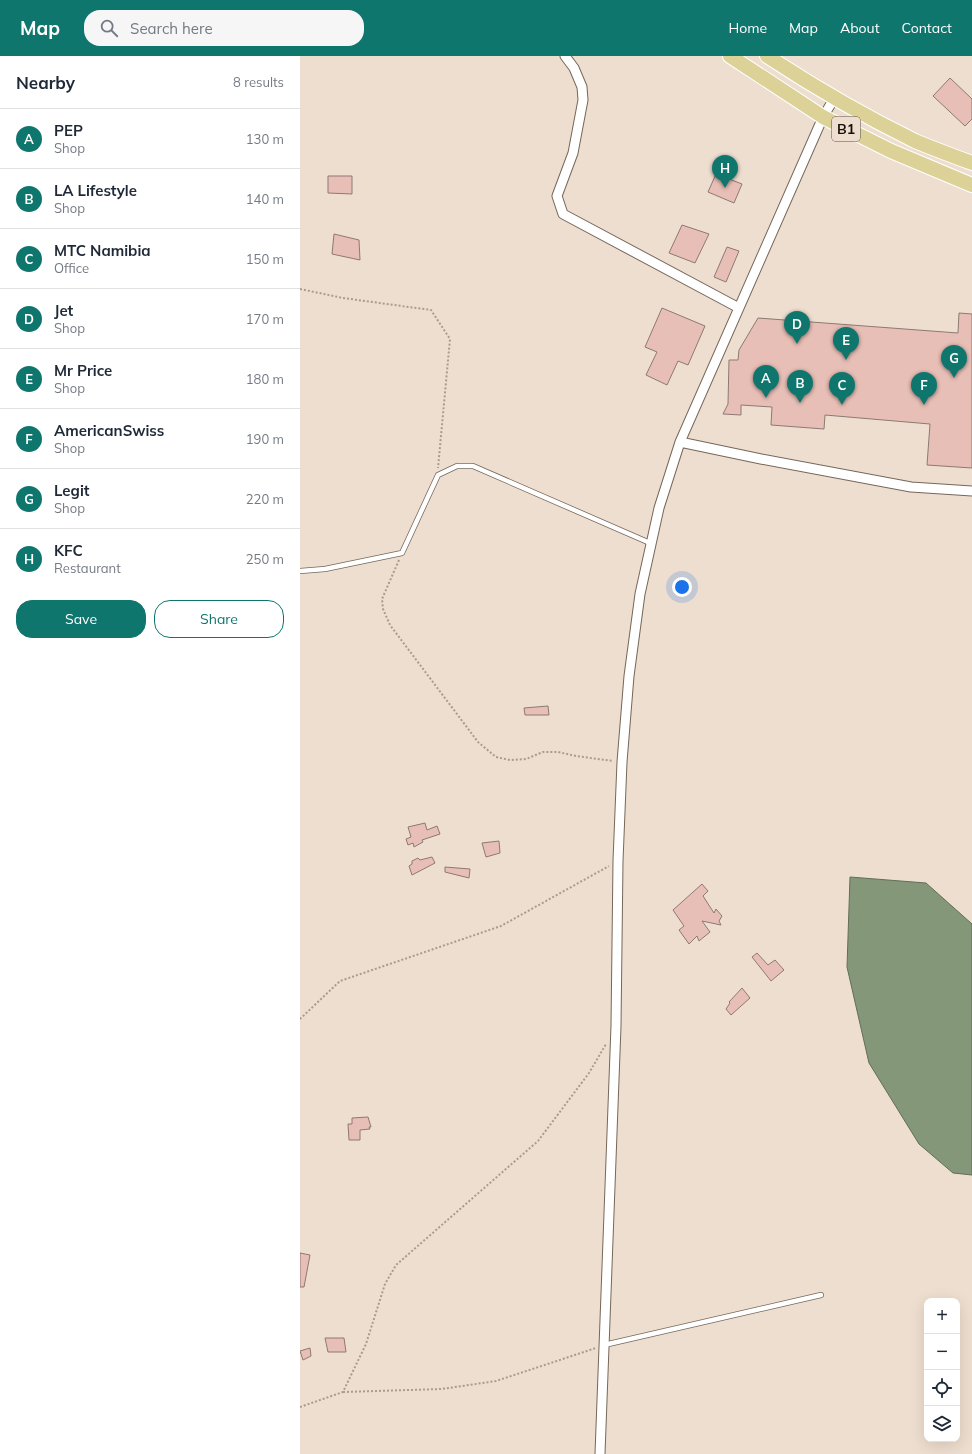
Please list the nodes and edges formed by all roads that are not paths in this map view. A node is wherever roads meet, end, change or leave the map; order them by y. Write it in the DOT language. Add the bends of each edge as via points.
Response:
graph roads {
  1 [pos="565,56"];
  2 [pos="730,56"];
  3 [pos="767,56"];
  4 [pos="835,97"];
  5 [pos="823,117"];
  6 [pos="972,163"];
  7 [pos="972,185"];
  8 [pos="740,308"];
  9 [pos="680,442"];
  10 [pos="972,491"];
  11 [pos="650,543"];
  12 [pos="300,571"];
  13 [pos="821,1295"];
  14 [pos="604,1345"];
  15 [pos="600,1454"];
  1 -- 8 [label="street" via="574,68 582,88 583,100 573,153 557,196 563,214"];
  2 -- 5 [label="main road, B1"];
  3 -- 4 [label="main road, B1"];
  4 -- 5 [label="street"];
  4 -- 6 [label="main road, B1" via="916,141"];
  5 -- 7 [label="main road, B1" via="891,151"];
  5 -- 8 [label="street"];
  8 -- 9 [label="street"];
  9 -- 10 [label="street" via="911,487"];
  9 -- 11 [label="street"];
  11 -- 12 [label="lane" via="473,466 457,466 438,475 402,554 325,569"];
  11 -- 14 [label="street" via="629,676 622,762 616,1026"];
  13 -- 14 [label="lane"];
  14 -- 15 [label="street"];
}
